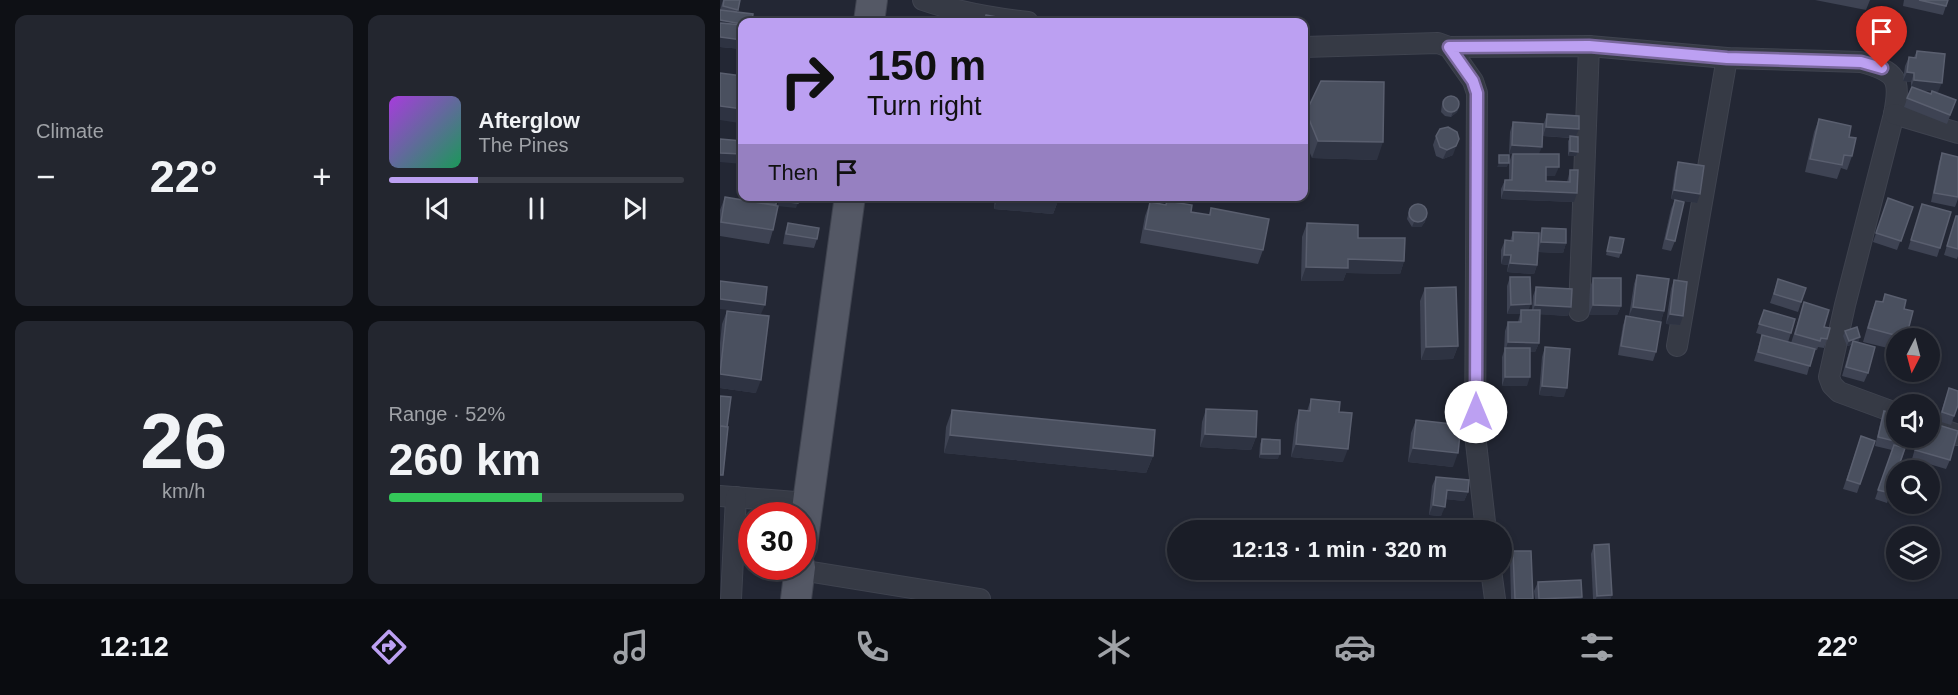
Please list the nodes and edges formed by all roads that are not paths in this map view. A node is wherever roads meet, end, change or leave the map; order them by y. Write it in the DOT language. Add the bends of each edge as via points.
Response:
graph roads {
  1 [pos="872,0"];
  2 [pos="923,0"];
  3 [pos="870,18"];
  4 [pos="995,18"];
  5 [pos="1308,46"];
  6 [pos="1589,46"];
  7 [pos="1449,47"];
  8 [pos="1727,58"];
  9 [pos="1894,114"];
  10 [pos="1958,133"];
  11 [pos="849,201"];
  12 [pos="1579,311"];
  13 [pos="1677,346"];
  14 [pos="1886,409"];
  15 [pos="1940,429"];
  16 [pos="1958,435"];
  17 [pos="728,497"];
  18 [pos="795,502"];
  19 [pos="808,502"];
  20 [pos="1485,520"];
  21 [pos="816,573"];
  22 [pos="1492,580"];
  23 [pos="731,599"];
  24 [pos="980,599"];
  25 [pos="1495,599"];
  1 -- 3 [label="main road"];
  2 -- 4 [label="street"];
  5 -- 7 [label="street" via="1438,43"];
  6 -- 7 [label="street"];
  6 -- 8 [label="street"];
  6 -- 12 [label="street"];
  7 -- 20 [label="street" via="1477,93 1475,434"];
  8 -- 9 [label="street" via="1861,62 1882,68 1897,83"];
  8 -- 13 [label="street"];
  9 -- 10 [label="street"];
  9 -- 14 [label="street" via="1829,377 1839,392"];
  11 -- 19 [label="main road"];
  15 -- 16 [label="street"];
  17 -- 18 [label="street"];
  17 -- 23 [label="street"];
  21 -- 24 [label="street"];
  22 -- 25 [label="street"];
}
